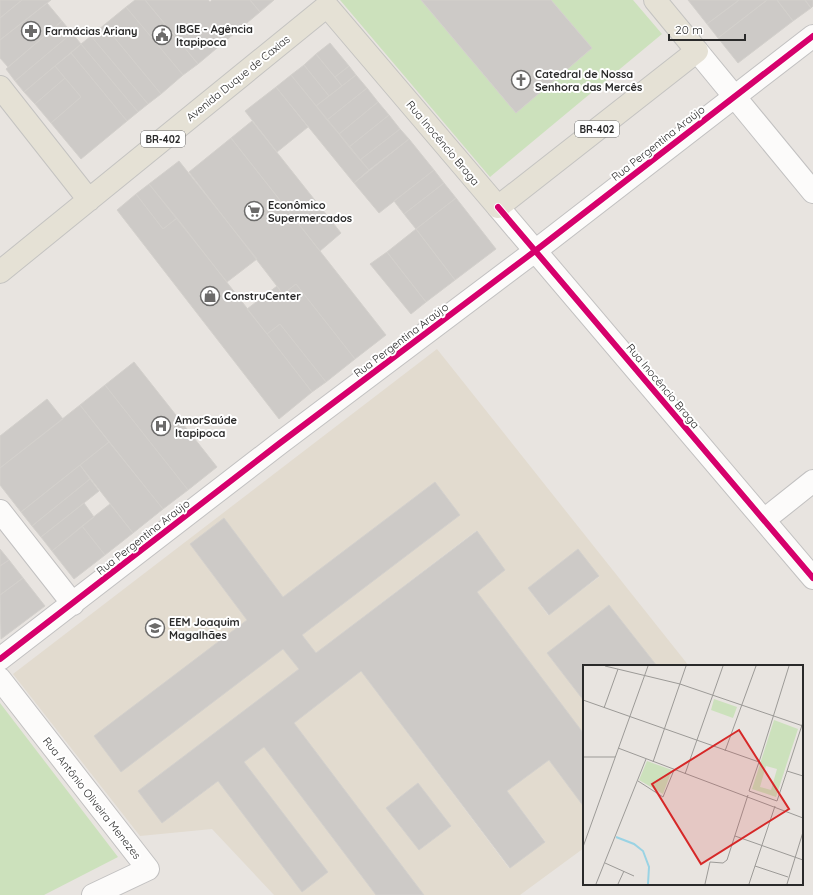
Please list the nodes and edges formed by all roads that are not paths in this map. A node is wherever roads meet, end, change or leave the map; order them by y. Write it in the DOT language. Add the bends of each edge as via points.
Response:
graph roads {
  1 [pos="655,0"];
  2 [pos="325,3"];
  3 [pos="813,36"];
  4 [pos="697,51"];
  5 [pos="0,87"];
  6 [pos="734,97"];
  7 [pos="813,192"];
  8 [pos="89,200"];
  9 [pos="498,208"];
  10 [pos="535,251"];
  11 [pos="0,272"];
  12 [pos="813,481"];
  13 [pos="0,511"];
  14 [pos="764,520"];
  15 [pos="813,578"];
  16 [pos="73,604"];
  17 [pos="0,659"];
  18 [pos="0,679"];
  19 [pos="93,895"];
  1 -- 4 [label="main road"];
  2 -- 8 [label="main road, Avenida Duque de Caxias / BR-402"];
  2 -- 9 [label="main road, Rua Inocêncio Braga / BR-402"];
  3 -- 6 [label="street, Rua Pergentina Araújo"];
  4 -- 6 [label="street"];
  4 -- 9 [label="main road, BR-402"];
  5 -- 8 [label="main road"];
  6 -- 7 [label="street"];
  6 -- 10 [label="street, Rua Pergentina Araújo"];
  8 -- 11 [label="main road, Avenida Duque de Caxias / BR-402"];
  9 -- 10 [label="street, Rua Inocêncio Braga"];
  10 -- 14 [label="street, Rua Inocêncio Braga"];
  10 -- 16 [label="street, Rua Pergentina Araújo"];
  12 -- 14 [label="street"];
  13 -- 16 [label="street"];
  14 -- 15 [label="street, Rua Inocêncio Braga"];
  16 -- 17 [label="street, Rua Pergentina Araújo"];
  18 -- 19 [label="street, Rua Antônio Oliveira Menezes" via="148,869"];
}
